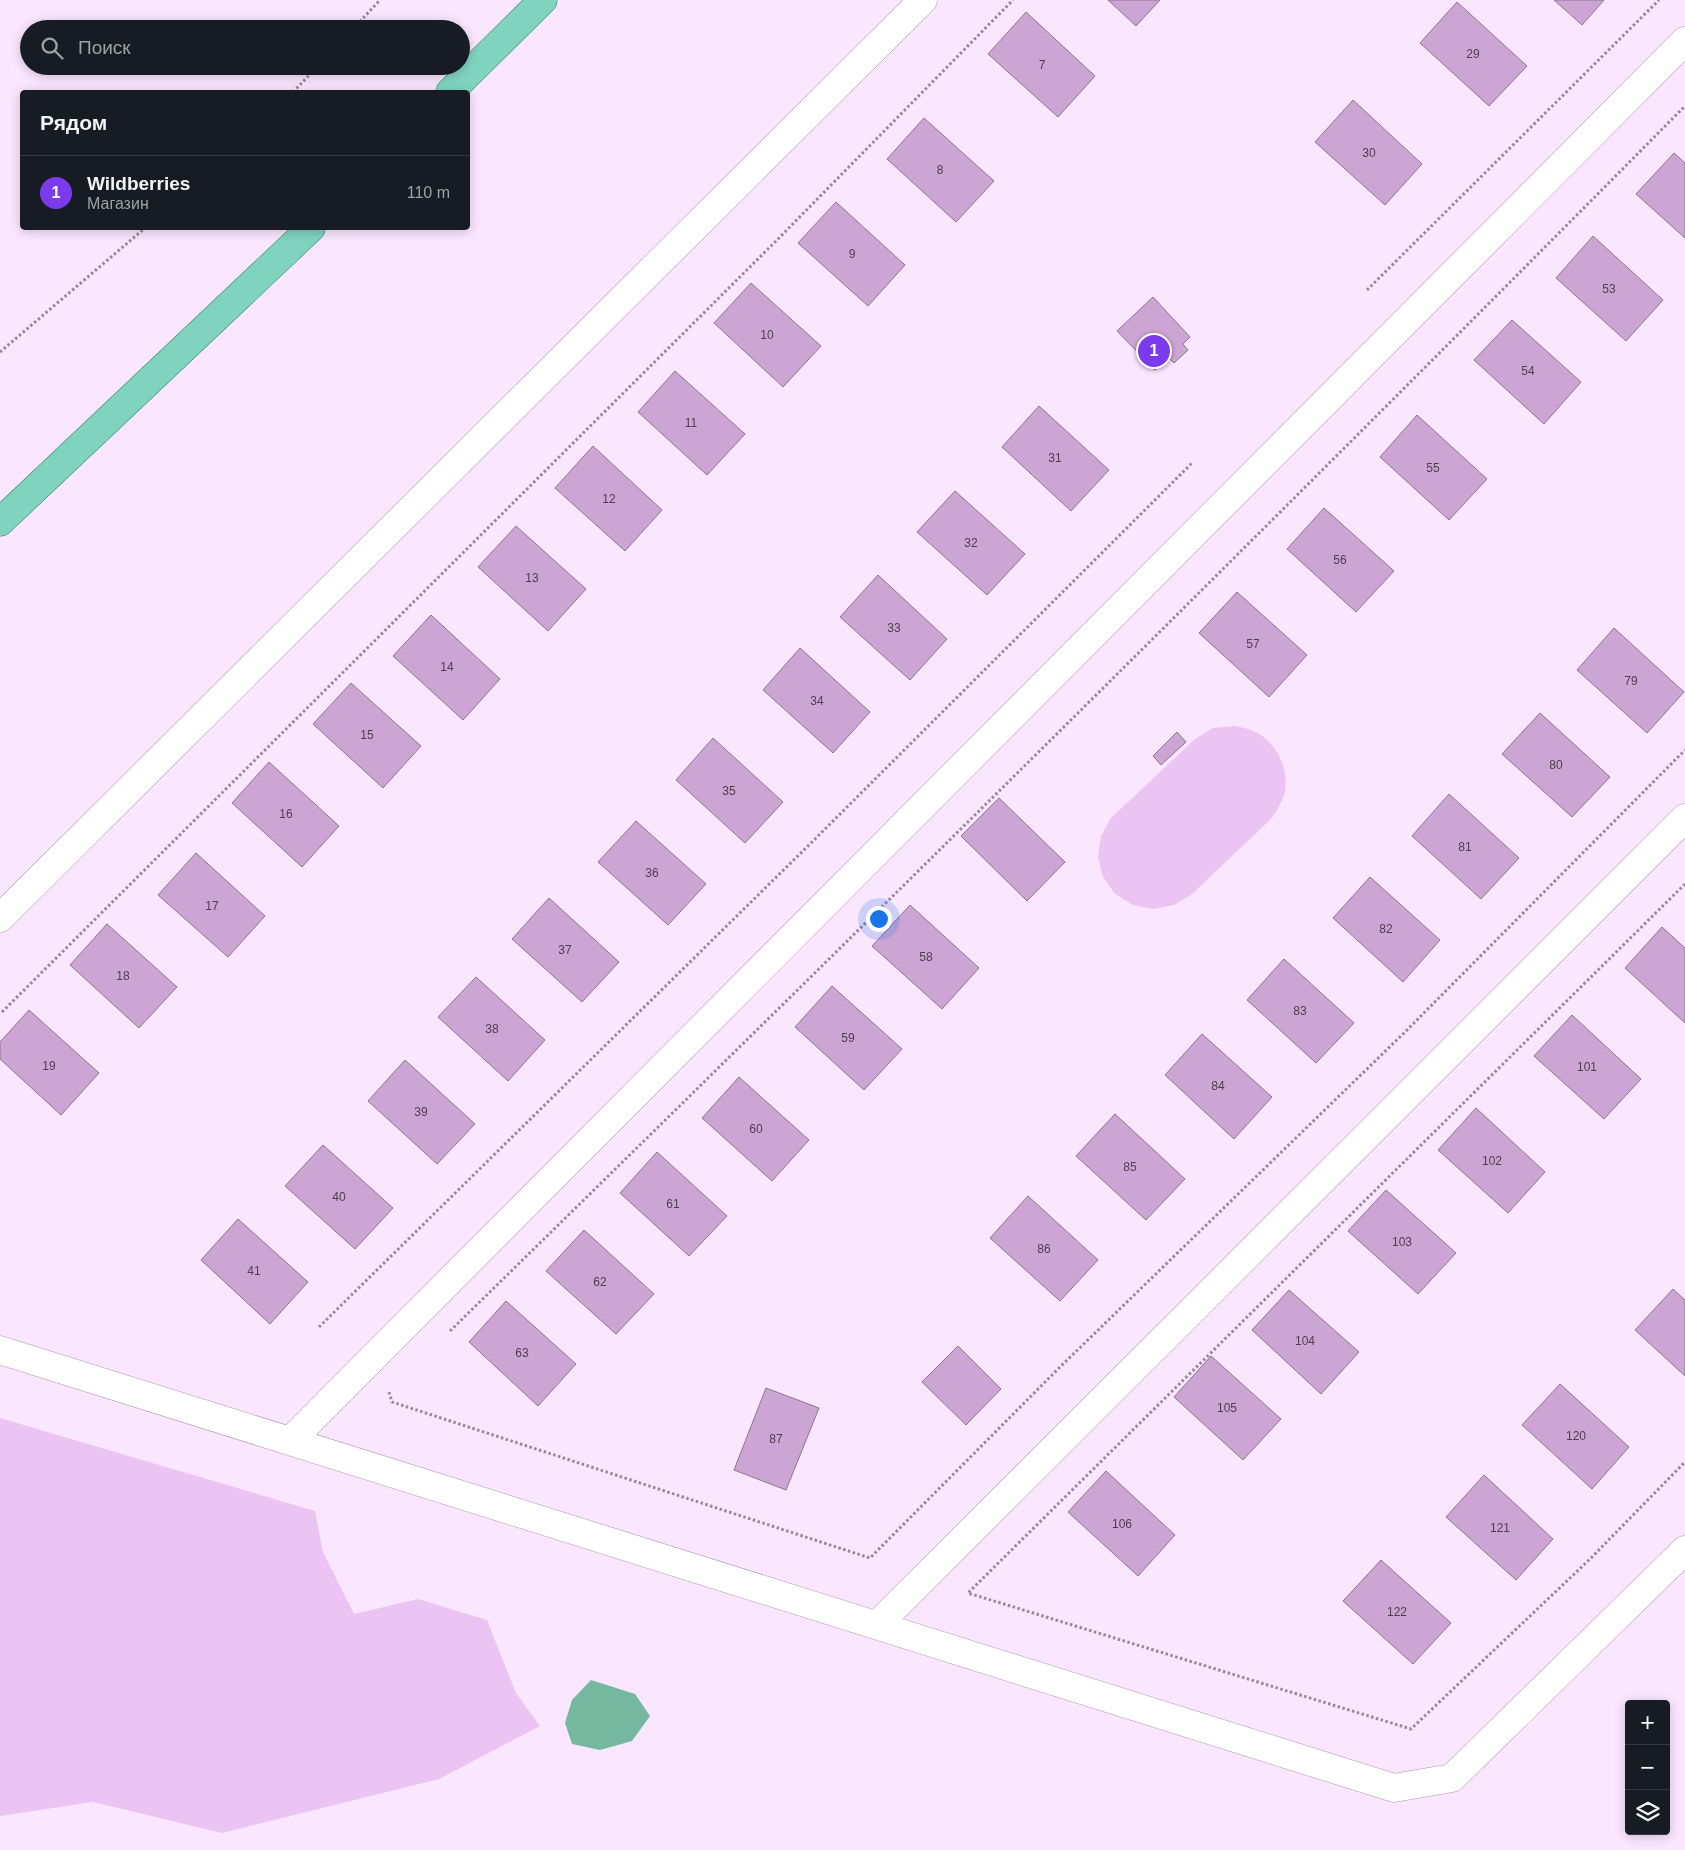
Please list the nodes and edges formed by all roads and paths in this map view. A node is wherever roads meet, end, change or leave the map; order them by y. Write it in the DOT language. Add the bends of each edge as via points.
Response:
graph roads {
  1 [pos="380,0"];
  2 [pos="543,0"];
  3 [pos="922,0"];
  4 [pos="1012,0"];
  5 [pos="1659,0"];
  6 [pos="361,20"];
  7 [pos="1685,41"];
  8 [pos="470,72"];
  9 [pos="309,75"];
  10 [pos="467,75"];
  11 [pos="295,90"];
  12 [pos="452,90"];
  13 [pos="1685,106"];
  14 [pos="143,230"];
  15 [pos="310,230"];
  16 [pos="1367,290"];
  17 [pos="0,352"];
  18 [pos="1192,463"];
  19 [pos="0,522"];
  20 [pos="1685,750"];
  21 [pos="1685,818"];
  22 [pos="1685,884"];
  23 [pos="0,918"];
  24 [pos="2,1012"];
  25 [pos="319,1327"];
  26 [pos="444,1337"];
  27 [pos="0,1350"];
  28 [pos="395,1385"];
  29 [pos="291,1440"];
  30 [pos="1685,1462"];
  31 [pos="1685,1550"];
  32 [pos="878,1624"];
  1 -- 6 [label="path"];
  2 -- 8 [label="main road"];
  3 -- 23 [label="street"];
  4 -- 24 [label="path" via="780,237"];
  5 -- 16 [label="path"];
  7 -- 29 [label="street"];
  9 -- 11 [label="path"];
  10 -- 12 [label="main road"];
  13 -- 26 [label="path" via="1373,421"];
  14 -- 17 [label="path"];
  15 -- 19 [label="main road"];
  18 -- 25 [label="path"];
  20 -- 28 [label="path" via="1404,1033 1059,1368 870,1558 392,1402 388,1392"];
  21 -- 32 [label="street"];
  22 -- 30 [label="path" via="968,1593 1411,1729 1590,1559"];
  27 -- 29 [label="street"];
  29 -- 32 [label="street"];
  31 -- 32 [label="street" via="1452,1778 1394,1788"];
}
